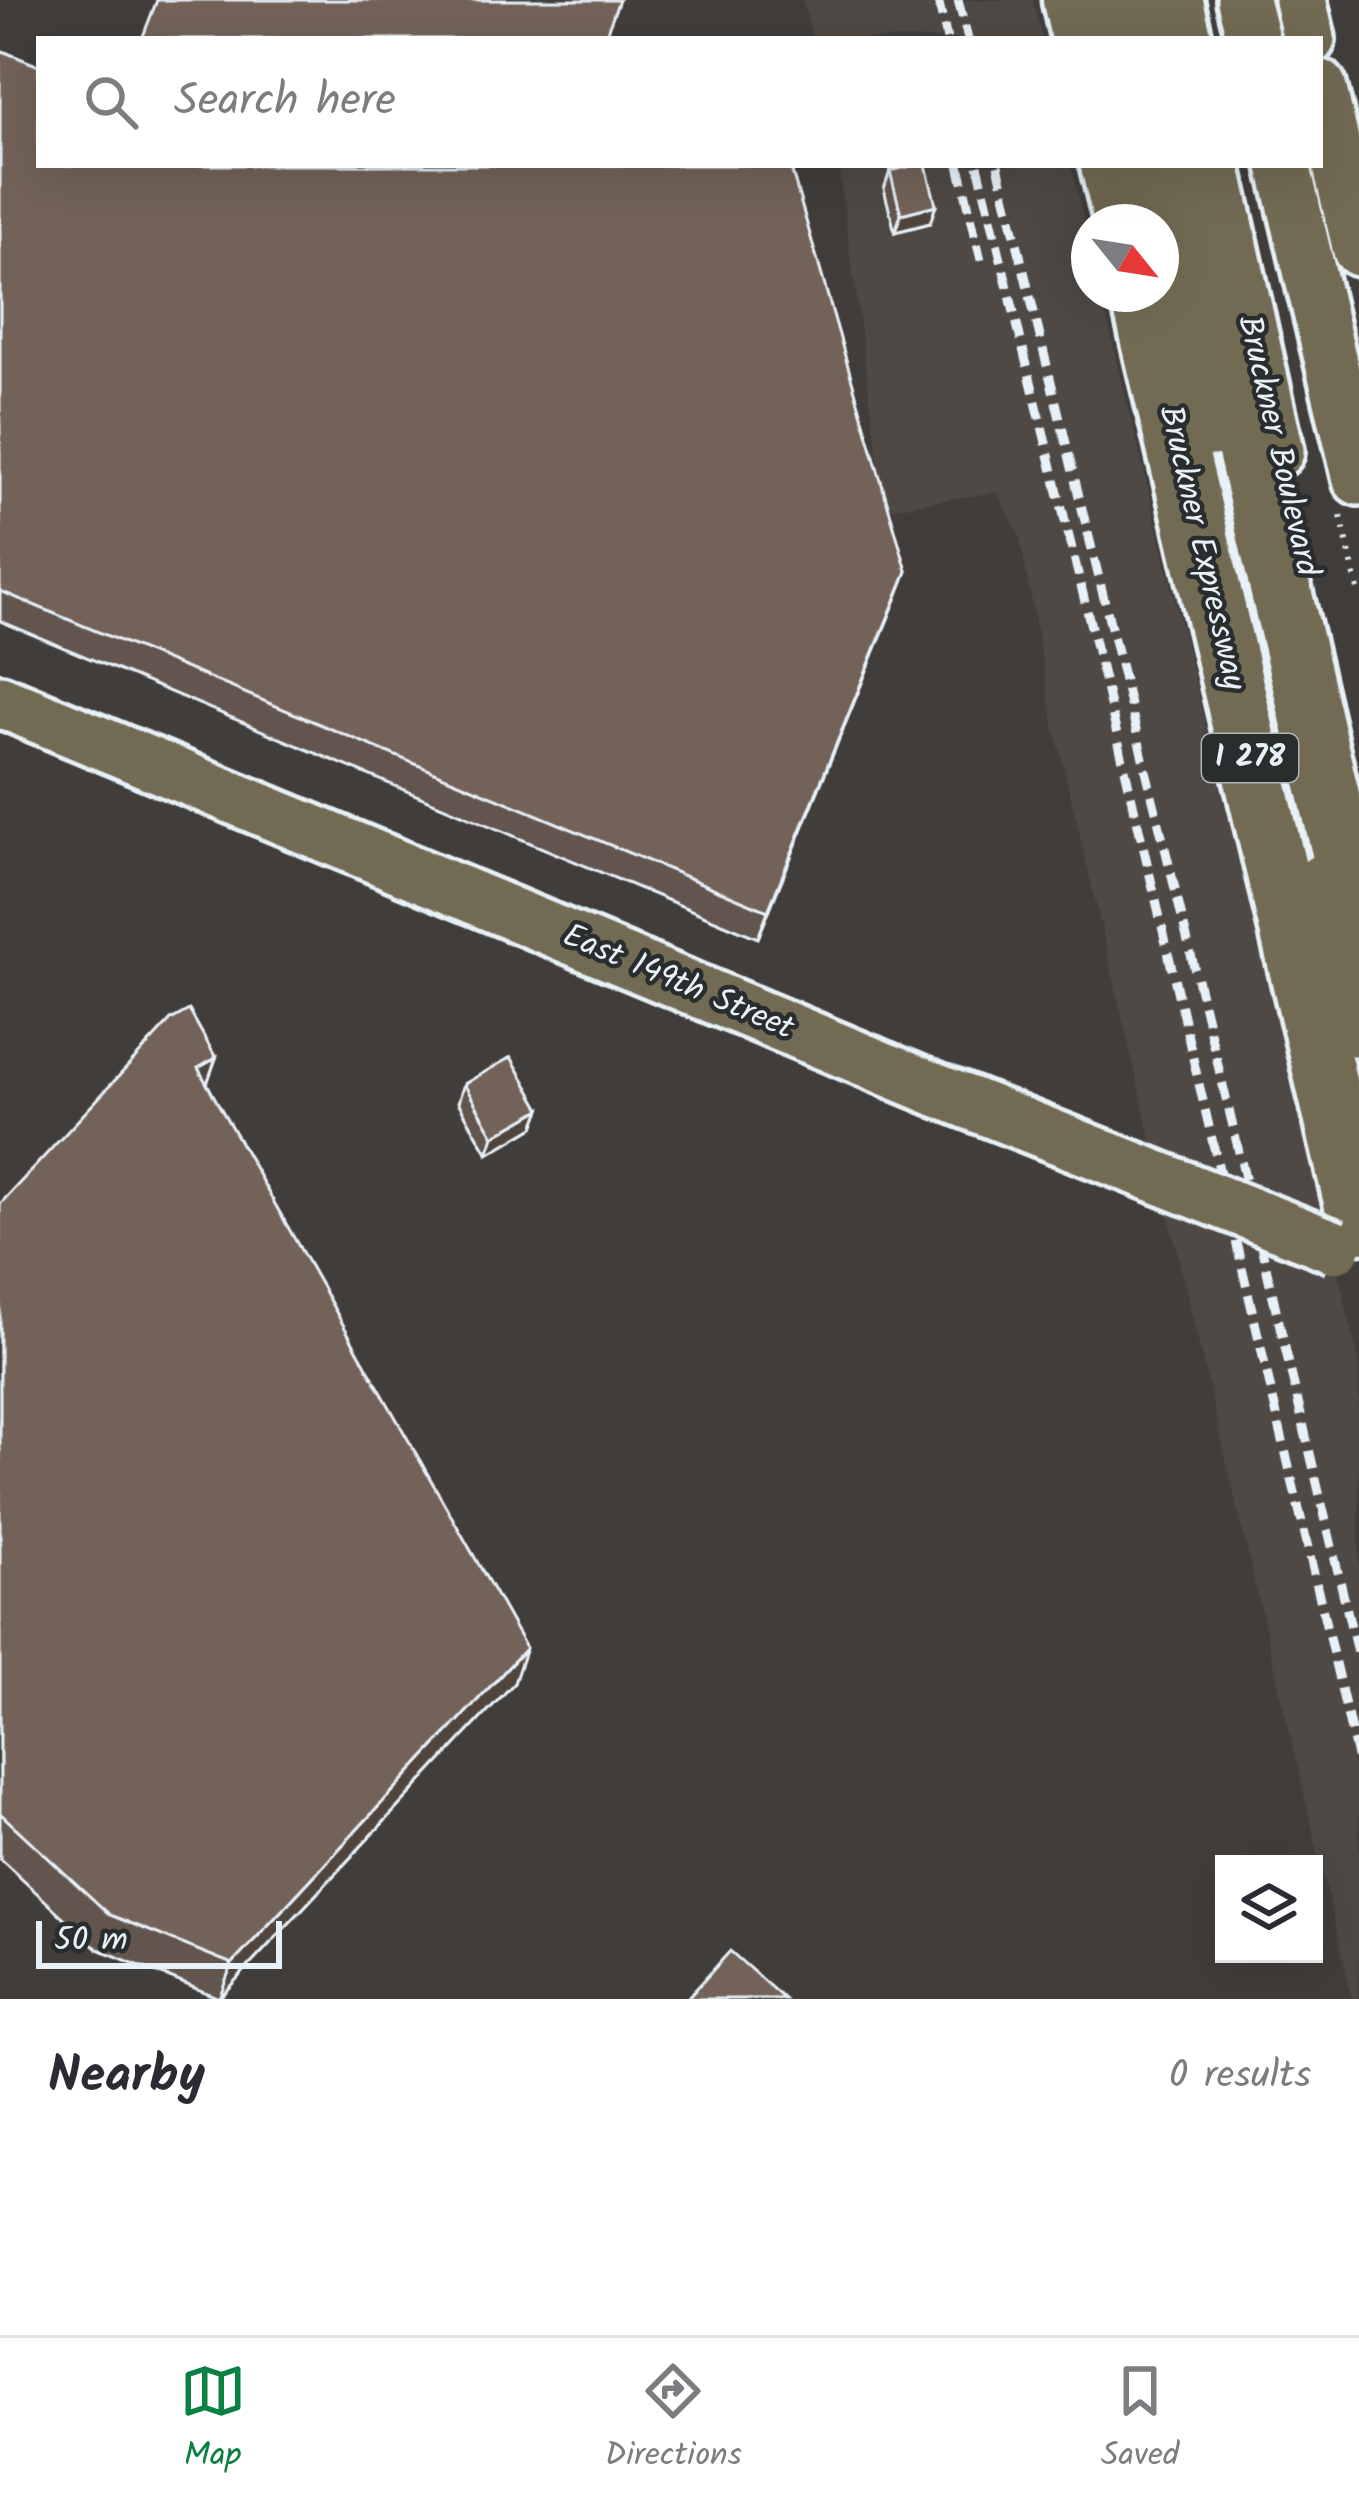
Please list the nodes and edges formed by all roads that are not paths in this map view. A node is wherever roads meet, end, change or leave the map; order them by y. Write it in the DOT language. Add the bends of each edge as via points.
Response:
graph roads {
  1 [pos="1072,0"];
  2 [pos="1108,0"];
  3 [pos="1143,0"];
  4 [pos="1175,0"];
  5 [pos="1244,0"];
  6 [pos="1300,0"];
  7 [pos="1081,36"];
  8 [pos="1117,36"];
  9 [pos="1151,36"];
  10 [pos="1171,36"];
  11 [pos="1185,36"];
  12 [pos="1252,36"];
  13 [pos="1308,36"];
  14 [pos="1323,99"];
  15 [pos="1113,168"];
  16 [pos="1148,168"];
  17 [pos="1166,168"];
  18 [pos="1182,168"];
  19 [pos="1215,168"];
  20 [pos="1285,168"];
  21 [pos="1132,204"];
  22 [pos="1145,204"];
  23 [pos="1152,204"];
  24 [pos="1359,250"];
  25 [pos="1146,312"];
  26 [pos="1167,312"];
  27 [pos="1359,479"];
  28 [pos="0,701"];
  29 [pos="1359,796"];
  30 [pos="1359,924"];
  31 [pos="1359,1031"];
  32 [pos="1351,1243"];
  1 -- 7 [label="highway"];
  2 -- 8 [label="main road"];
  3 -- 9 [label="highway"];
  4 -- 10 [label="main road"];
  4 -- 11 [label="main road"];
  5 -- 12 [label="main road"];
  6 -- 13 [label="main road"];
  14 -- 24 [label="main road"];
  15 -- 21 [label="highway"];
  16 -- 22 [label="main road, Bruckner Boulevard"];
  17 -- 23 [label="main road"];
  18 -- 30 [label="highway, Bruckner Expressway / I 278"];
  19 -- 29 [label="main road, Bruckner Boulevard"];
  20 -- 27 [label="main road"];
  25 -- 32 [label="highway, Bruckner Expressway / I 278"];
  26 -- 31 [label="main road, Bruckner Boulevard"];
  28 -- 32 [label="main road, East 149th Street, bridge" via="939,1091"];
}
